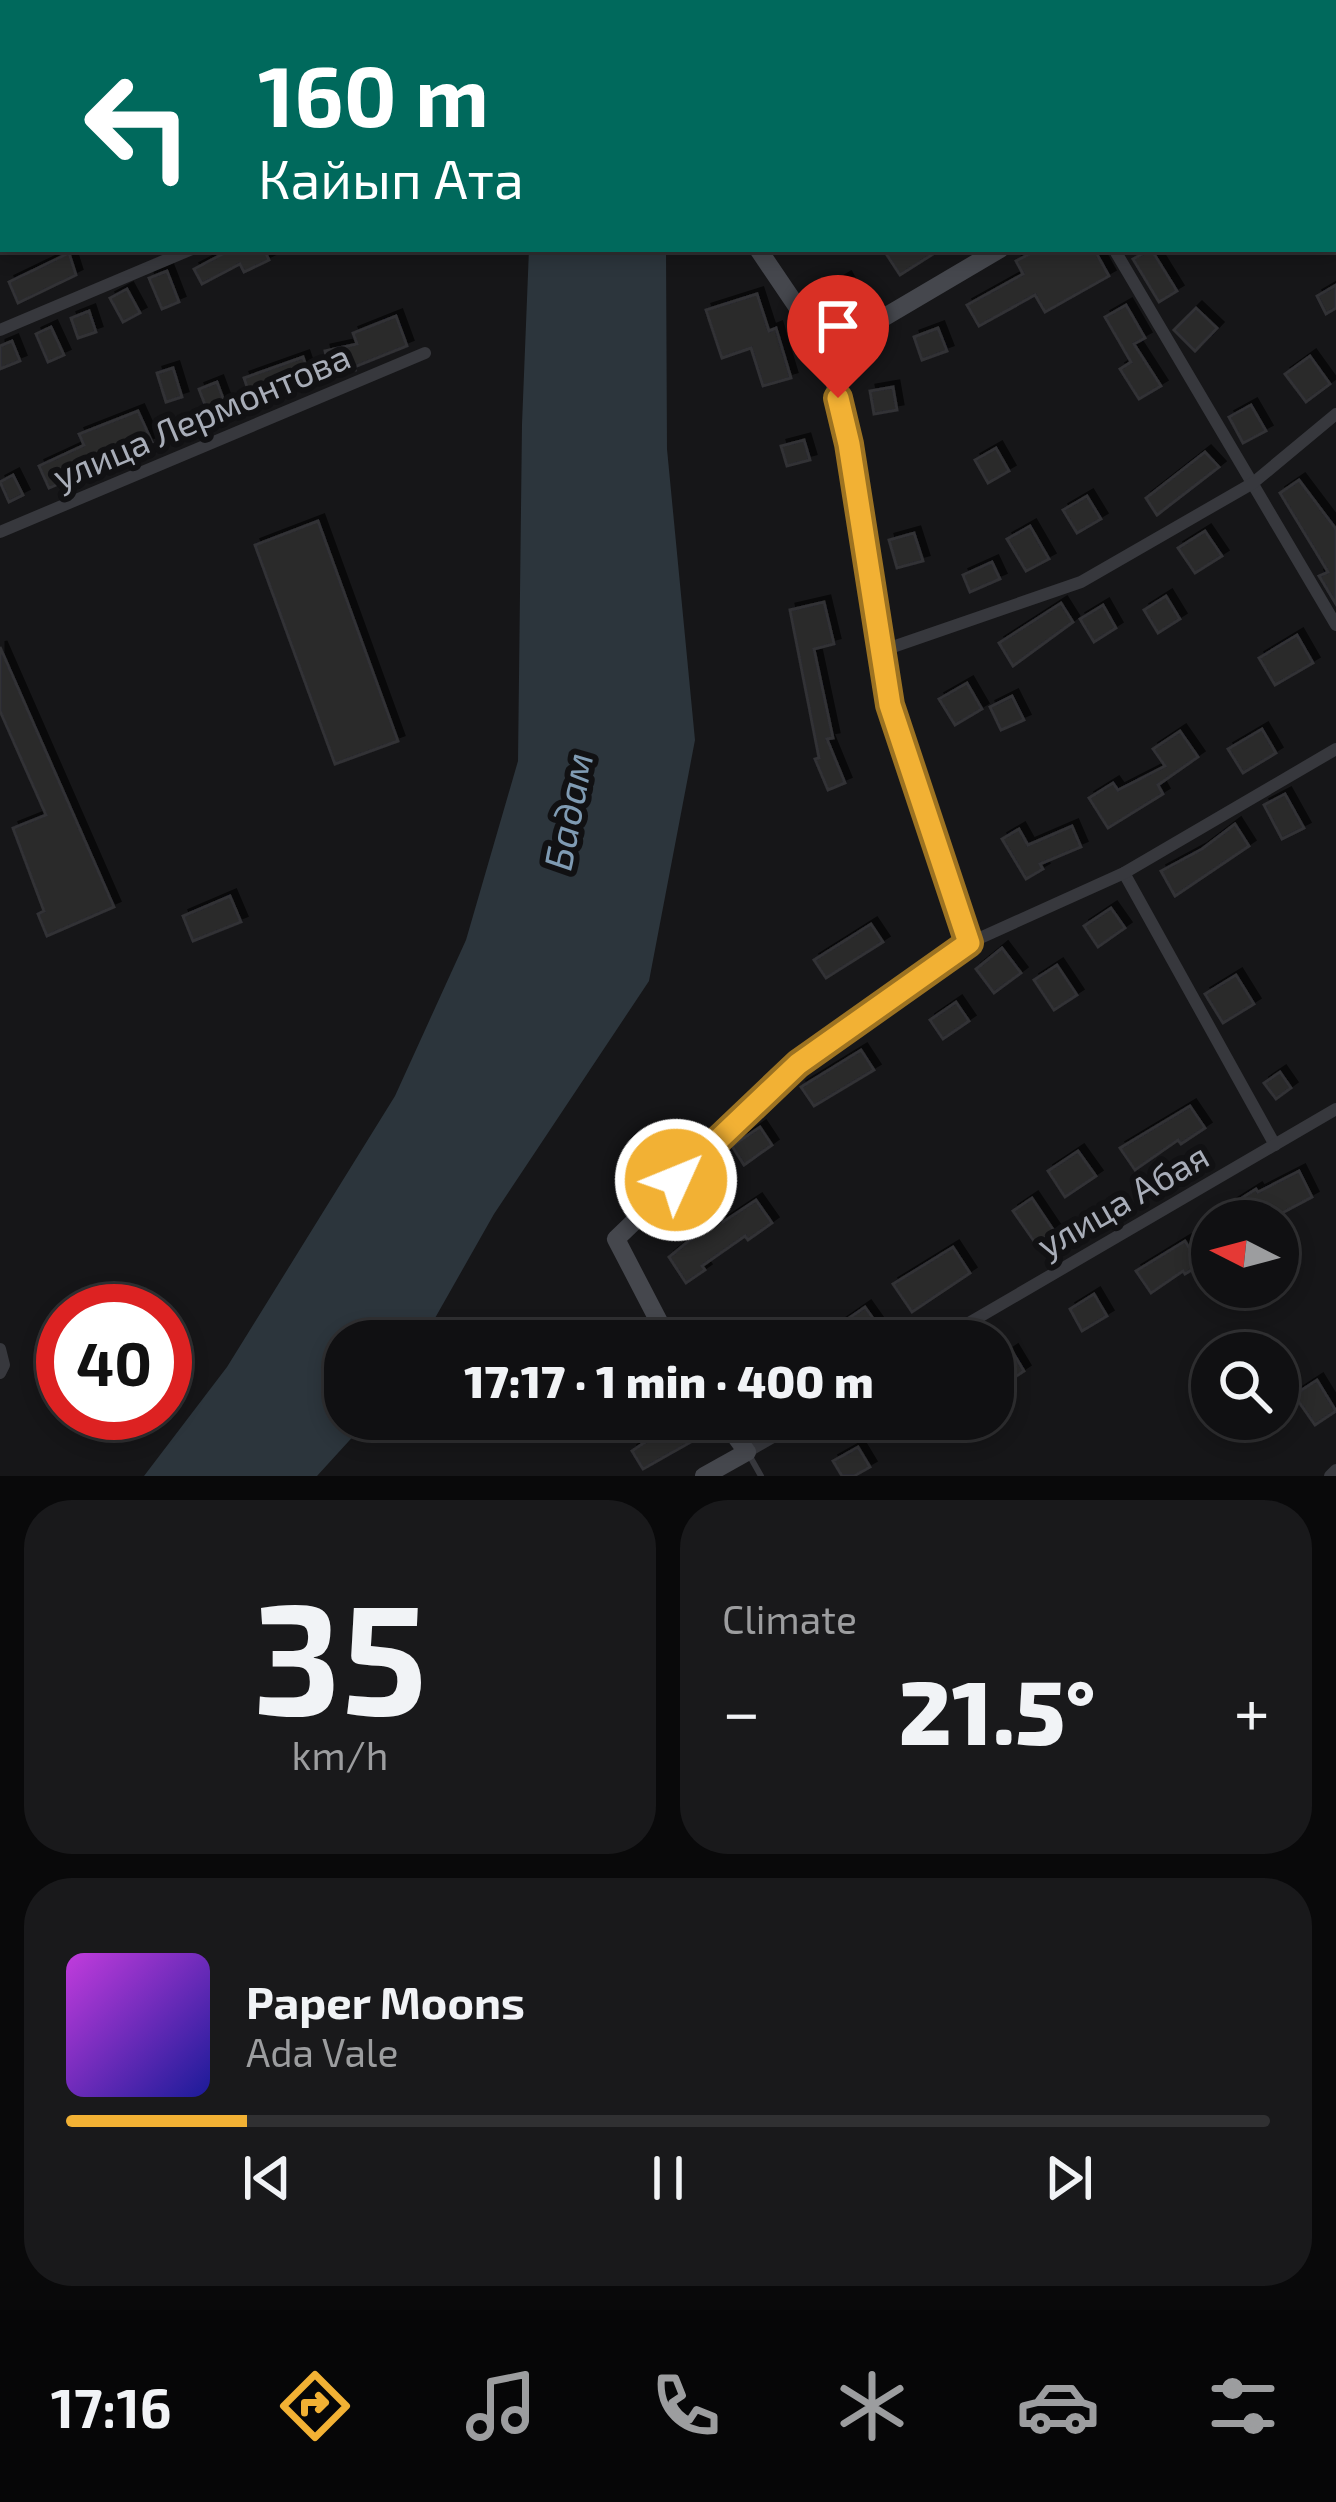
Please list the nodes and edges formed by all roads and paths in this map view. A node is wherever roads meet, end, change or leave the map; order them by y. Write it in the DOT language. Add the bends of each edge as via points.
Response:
graph roads {
  1 [pos="186,252"];
  2 [pos="760,252"];
  3 [pos="995,252"];
  4 [pos="1116,252"];
  5 [pos="0,330"];
  6 [pos="826,351"];
  7 [pos="425,353"];
  8 [pos="1336,414"];
  9 [pos="1253,484"];
  10 [pos="0,532"];
  11 [pos="1336,625"];
  12 [pos="881,651"];
  13 [pos="1336,748"];
  14 [pos="1124,873"];
  15 [pos="969,943"];
  16 [pos="1333,1114"];
  17 [pos="1276,1144"];
  18 [pos="658,1320"];
  19 [pos="974,1320"];
  20 [pos="0,1349"];
  21 [pos="0,1373"];
  22 [pos="738,1440"];
  23 [pos="768,1440"];
  24 [pos="747,1452"];
  25 [pos="704,1476"];
  26 [pos="761,1476"];
  1 -- 5 [label="street"];
  2 -- 6 [label="street"];
  3 -- 6 [label="street"];
  4 -- 9 [label="street"];
  6 -- 12 [label="street"];
  7 -- 10 [label="street, улица Лермонтова"];
  8 -- 9 [label="street"];
  9 -- 11 [label="street"];
  9 -- 12 [label="street" via="1082,582"];
  12 -- 15 [label="street" via="890,705"];
  13 -- 14 [label="street"];
  14 -- 15 [label="street"];
  14 -- 17 [label="street"];
  15 -- 18 [label="street" via="798,1064 616,1238"];
  16 -- 17 [label="street, улица Абая"];
  17 -- 19 [label="street, улица Абая"];
  20 -- 21 [label="street"];
  22 -- 24 [label="street"];
  23 -- 24 [label="street"];
  24 -- 25 [label="street"];
  24 -- 26 [label="lane"];
}
